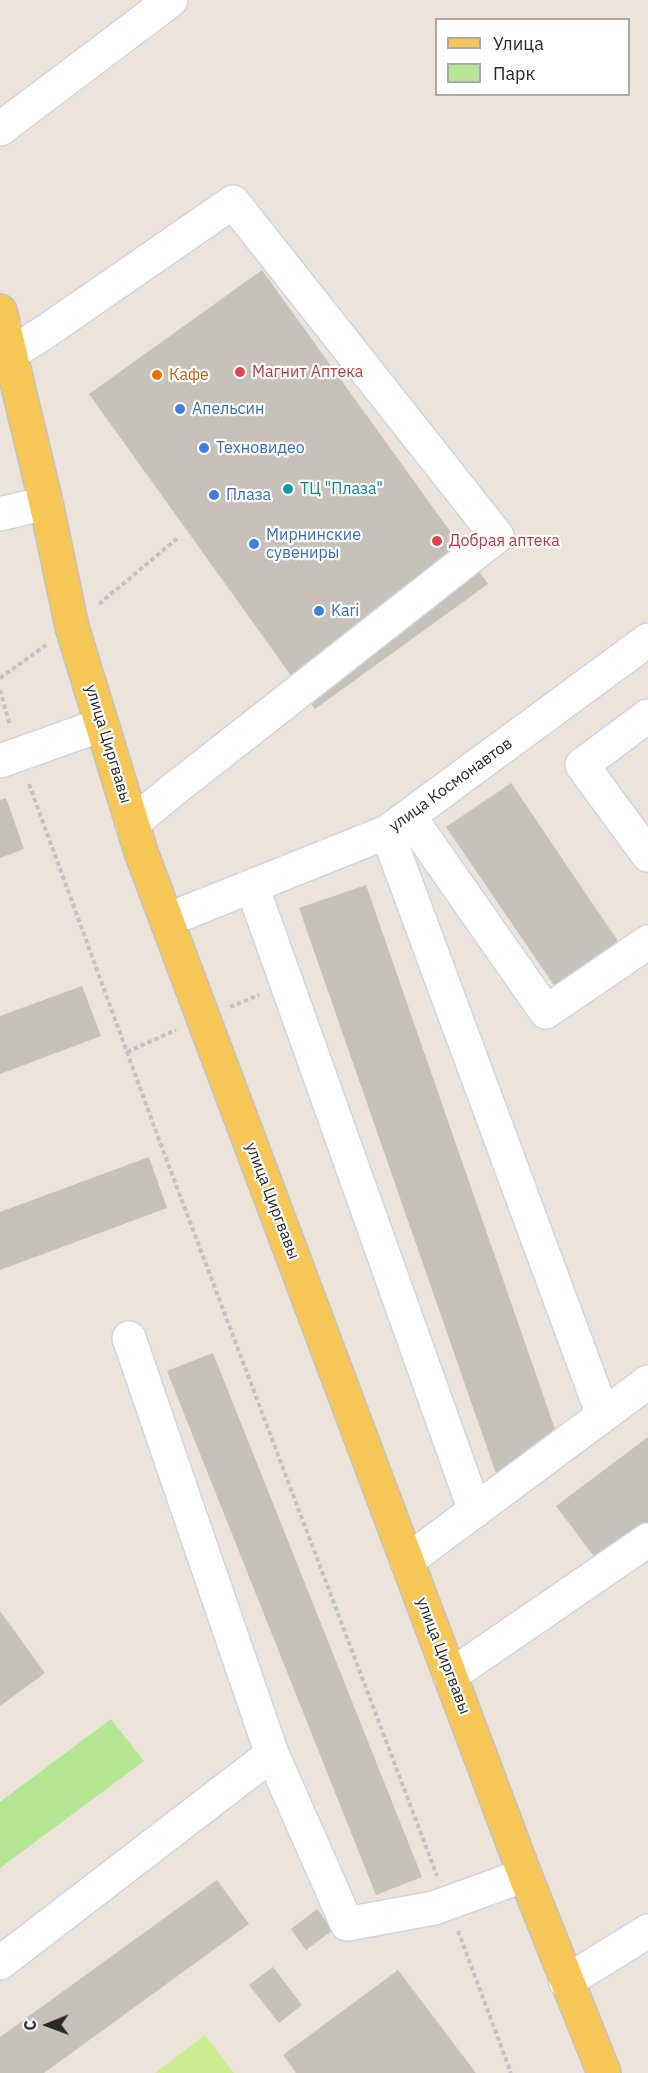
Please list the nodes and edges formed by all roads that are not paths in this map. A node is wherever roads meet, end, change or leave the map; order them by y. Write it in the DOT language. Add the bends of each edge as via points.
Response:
graph roads {
  1 [pos="171,0"];
  2 [pos="0,129"];
  3 [pos="0,311"];
  4 [pos="10,354"];
  5 [pos="46,503"];
  6 [pos="0,514"];
  7 [pos="648,640"];
  8 [pos="648,716"];
  9 [pos="101,725"];
  10 [pos="9,758"];
  11 [pos="132,824"];
  12 [pos="398,824"];
  13 [pos="648,855"];
  14 [pos="252,886"];
  15 [pos="167,920"];
  16 [pos="648,942"];
  17 [pos="129,1338"];
  18 [pos="648,1382"];
  19 [pos="603,1416"];
  20 [pos="475,1511"];
  21 [pos="648,1540"];
  22 [pos="407,1561"];
  23 [pos="450,1676"];
  24 [pos="272,1754"];
  25 [pos="525,1875"];
  26 [pos="648,1931"];
  27 [pos="0,1963"];
  28 [pos="566,1982"];
  29 [pos="603,2073"];
  1 -- 2 [label="street"];
  3 -- 4 [label="main road, улица Циргвавы"];
  4 -- 5 [label="main road, улица Циргвавы"];
  4 -- 11 [label="street" via="233,202 496,536"];
  5 -- 6 [label="street"];
  5 -- 9 [label="main road, улица Циргвавы" via="72,627"];
  7 -- 12 [label="street, улица Космонавтов"];
  8 -- 13 [label="street" via="582,765"];
  9 -- 10 [label="street"];
  9 -- 11 [label="main road, улица Циргвавы"];
  11 -- 15 [label="main road, улица Циргвавы"];
  12 -- 14 [label="street, улица Космонавтов"];
  12 -- 16 [label="street" via="546,1012"];
  12 -- 19 [label="street"];
  14 -- 15 [label="street, улица Космонавтов"];
  14 -- 20 [label="street"];
  15 -- 22 [label="main road, улица Циргвавы"];
  17 -- 24 [label="street"];
  18 -- 19 [label="street"];
  19 -- 20 [label="street"];
  20 -- 22 [label="street"];
  21 -- 23 [label="street"];
  22 -- 23 [label="main road, улица Циргвавы"];
  23 -- 25 [label="main road, улица Циргвавы"];
  24 -- 25 [label="street" via="347,1924 434,1908"];
  24 -- 27 [label="street"];
  25 -- 28 [label="main road, улица Циргвавы"];
  26 -- 28 [label="street"];
  28 -- 29 [label="main road, улица Циргвавы"];
}
